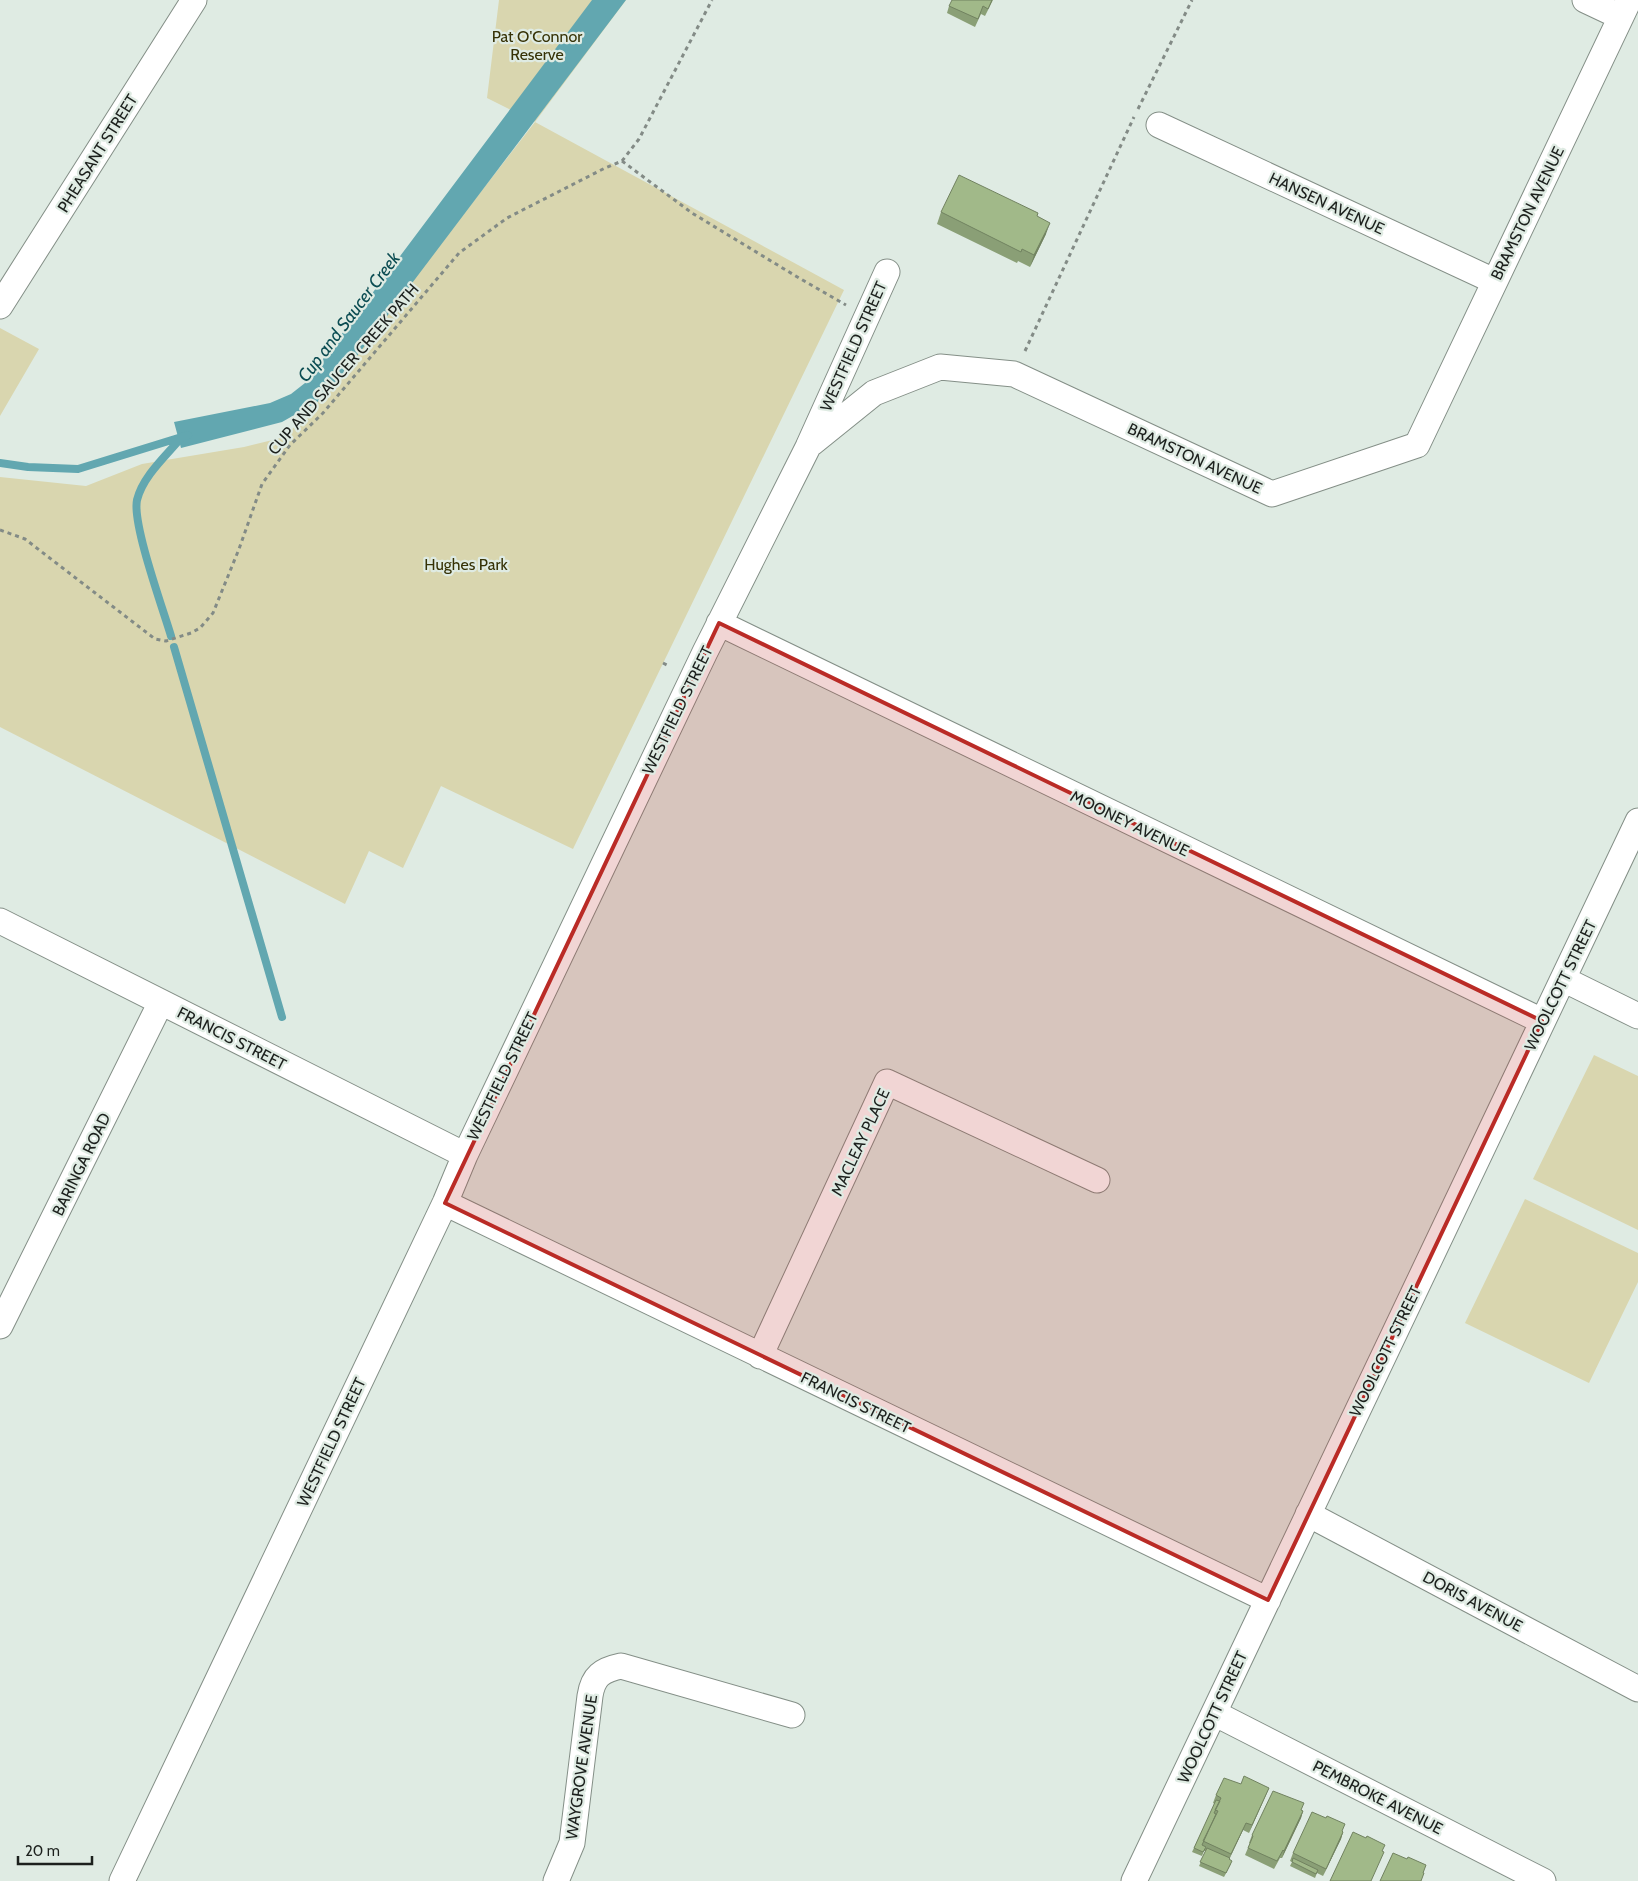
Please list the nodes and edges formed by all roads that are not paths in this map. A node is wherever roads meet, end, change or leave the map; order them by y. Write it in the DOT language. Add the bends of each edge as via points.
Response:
graph roads {
  1 [pos="194,0"];
  2 [pos="1585,0"];
  3 [pos="1625,9"];
  4 [pos="1159,125"];
  5 [pos="887,272"];
  6 [pos="1494,281"];
  7 [pos="0,306"];
  8 [pos="808,446"];
  9 [pos="719,623"];
  10 [pos="1638,821"];
  11 [pos="0,921"];
  12 [pos="1564,979"];
  13 [pos="161,1002"];
  14 [pos="1638,1016"];
  15 [pos="1542,1021"];
  16 [pos="465,1155"];
  17 [pos="1097,1180"];
  18 [pos="445,1203"];
  19 [pos="0,1326"];
  20 [pos="760,1356"];
  21 [pos="1308,1514"];
  22 [pos="1268,1600"];
  23 [pos="1638,1688"];
  24 [pos="1214,1712"];
  25 [pos="792,1715"];
  26 [pos="122,1881"];
  27 [pos="556,1881"];
  28 [pos="1134,1881"];
  29 [pos="1543,1881"];
  1 -- 7 [label="street, PHEASANT STREET"];
  2 -- 3 [label="street"];
  3 -- 6 [label="street, BRAMSTON AVENUE"];
  4 -- 6 [label="street, HANSEN AVENUE"];
  5 -- 8 [label="street, WESTFIELD STREET"];
  6 -- 8 [label="street, BRAMSTON AVENUE" via="1416,445 1272,494 1014,374 940,367 874,393"];
  8 -- 9 [label="street, WESTFIELD STREET"];
  9 -- 15 [label="street, MOONEY AVENUE"];
  9 -- 16 [label="street, WESTFIELD STREET"];
  10 -- 12 [label="street, WOOLCOTT STREET"];
  11 -- 13 [label="street, FRANCIS STREET"];
  12 -- 14 [label="street"];
  12 -- 15 [label="street, WOOLCOTT STREET"];
  13 -- 16 [label="street, FRANCIS STREET"];
  13 -- 19 [label="street, BARINGA ROAD"];
  15 -- 21 [label="street, WOOLCOTT STREET"];
  16 -- 18 [label="street, WESTFIELD STREET"];
  17 -- 20 [label="street, MACLEAY PLACE" via="887,1082"];
  18 -- 20 [label="street, FRANCIS STREET"];
  18 -- 26 [label="street, WESTFIELD STREET"];
  20 -- 22 [label="street, FRANCIS STREET"];
  21 -- 22 [label="street, WOOLCOTT STREET"];
  21 -- 23 [label="street, DORIS AVENUE"];
  22 -- 24 [label="street, WOOLCOTT STREET"];
  24 -- 28 [label="street, WOOLCOTT STREET"];
  24 -- 29 [label="street, PEMBROKE AVENUE"];
  25 -- 27 [label="street, WAYGROVE AVENUE" via="621,1666 600,1674 592,1684 572,1843"];
}
